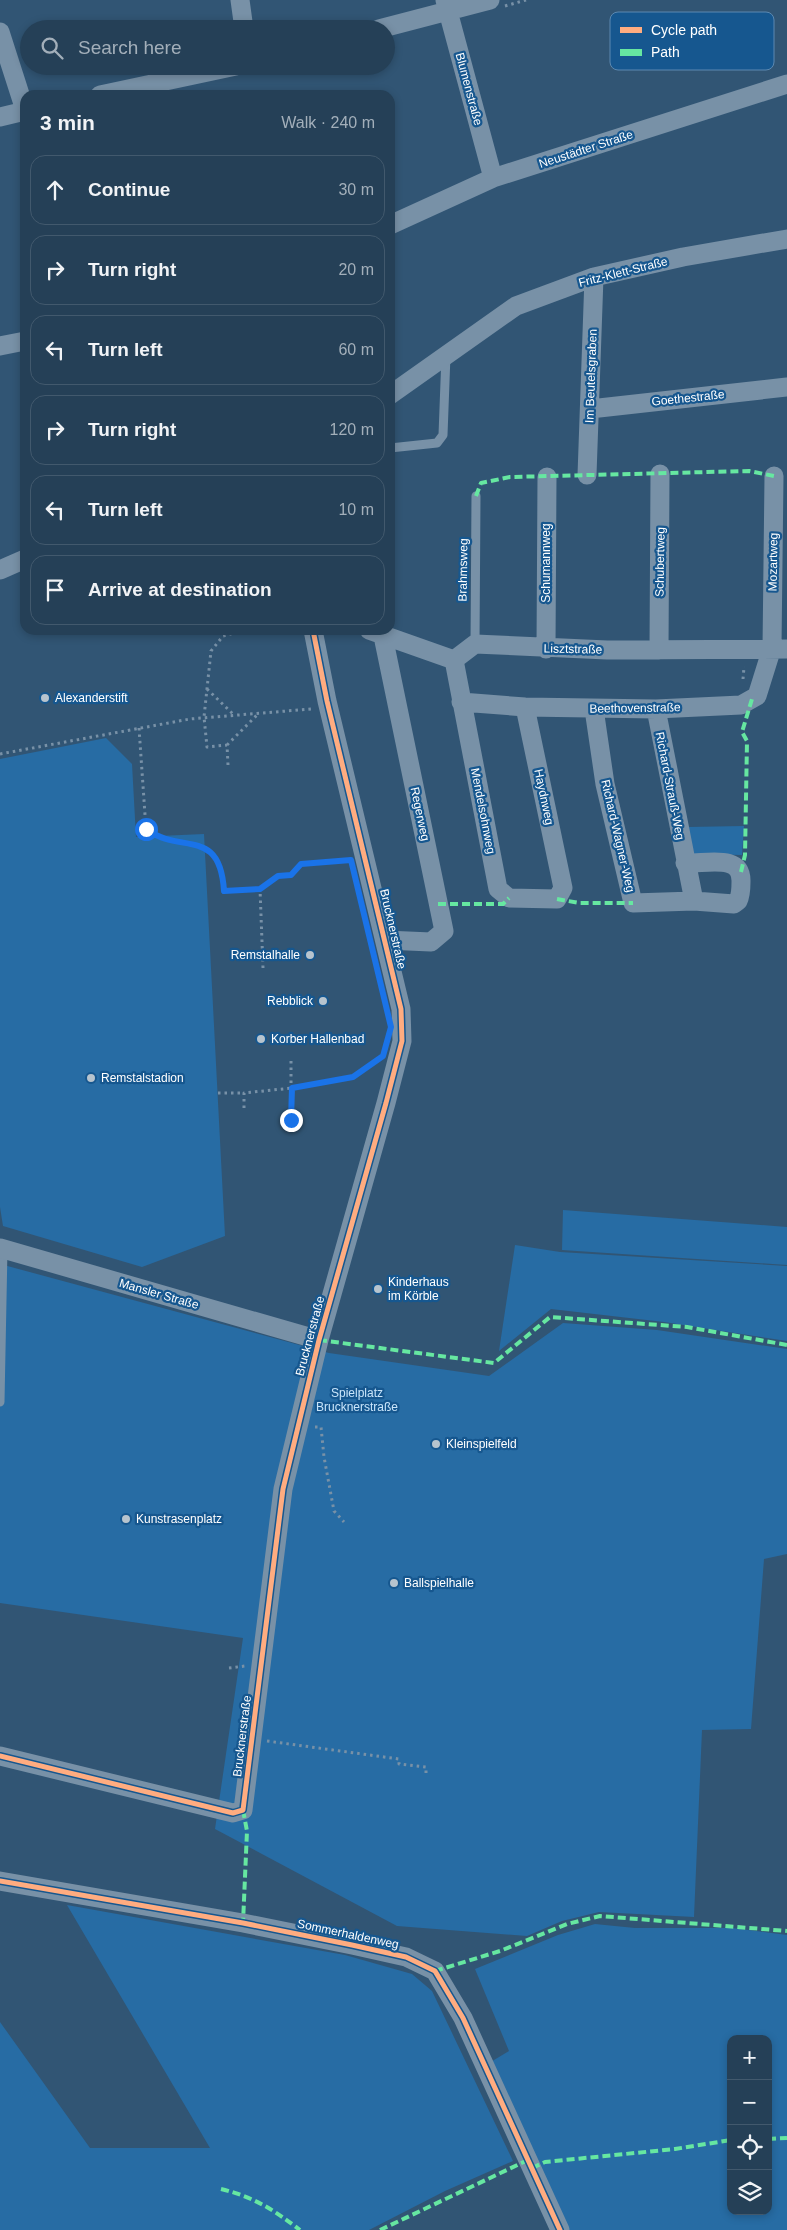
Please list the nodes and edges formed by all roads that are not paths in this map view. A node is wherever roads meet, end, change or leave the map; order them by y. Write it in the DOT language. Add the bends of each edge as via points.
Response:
graph roads {
  1 [pos="240,0"];
  2 [pos="490,0"];
  3 [pos="446,5"];
  4 [pos="243,20"];
  5 [pos="395,23"];
  6 [pos="0,32"];
  7 [pos="194,75"];
  8 [pos="787,84"];
  9 [pos="123,90"];
  10 [pos="20,94"];
  11 [pos="20,111"];
  12 [pos="0,117"];
  13 [pos="493,178"];
  14 [pos="395,223"];
  15 [pos="787,239"];
  16 [pos="594,277"];
  17 [pos="20,342"];
  18 [pos="0,346"];
  19 [pos="446,354"];
  20 [pos="787,387"];
  21 [pos="395,391"];
  22 [pos="590,409"];
  23 [pos="395,447"];
  24 [pos="660,474"];
  25 [pos="587,475"];
  26 [pos="547,476"];
  27 [pos="774,476"];
  28 [pos="476,496"];
  29 [pos="20,561"];
  30 [pos="0,570"];
  31 [pos="315,635"];
  32 [pos="376,635"];
  33 [pos="382,635"];
  34 [pos="475,644"];
  35 [pos="780,648"];
  36 [pos="546,649"];
  37 [pos="659,650"];
  38 [pos="454,660"];
  39 [pos="461,702"];
  40 [pos="525,706"];
  41 [pos="594,709"];
  42 [pos="656,709"];
  43 [pos="685,863"];
  44 [pos="563,888"];
  45 [pos="694,901"];
  46 [pos="385,940"];
  47 [pos="2,1248"];
  48 [pos="318,1340"];
  49 [pos="0,1402"];
  50 [pos="0,1756"];
  51 [pos="0,1881"];
  52 [pos="560,2230"];
  1 -- 4 [label="street"];
  2 -- 3 [label="street"];
  3 -- 5 [label="street"];
  3 -- 13 [label="street, Blumenstraße"];
  6 -- 10 [label="street"];
  7 -- 9 [label="street"];
  8 -- 13 [label="street, Neustädter Straße"];
  11 -- 12 [label="street"];
  13 -- 14 [label="street, Neustädter Straße"];
  15 -- 16 [label="street, Fritz-Klett-Straße"];
  16 -- 19 [label="street, Fritz-Klett-Straße" via="516,306"];
  16 -- 22 [label="street, Im Beutelsgraben"];
  17 -- 18 [label="street"];
  19 -- 21 [label="street, Fritz-Klett-Straße"];
  19 -- 23 [label="lane" via="443,435 437,443"];
  20 -- 22 [label="street, Goethestraße"];
  22 -- 25 [label="street, Im Beutelsgraben"];
  24 -- 37 [label="street, Schubertweg"];
  26 -- 36 [label="street, Schumannweg"];
  27 -- 35 [label="street, Mozartweg"];
  28 -- 34 [label="lane, Brahmsweg"];
  29 -- 30 [label="street"];
  31 -- 46 [label="street, Brucknerstraße" via="327,700"];
  32 -- 46 [label="street, Regerweg" via="444,932 431,942"];
  33 -- 38 [label="street"];
  34 -- 36 [label="street, Lisztstraße"];
  34 -- 38 [label="street"];
  35 -- 37 [label="street, Lisztstraße"];
  35 -- 42 [label="street, Beethovenstraße" via="757,696 741,705"];
  36 -- 37 [label="street, Lisztstraße"];
  38 -- 39 [label="street, Mendelsohnweg"];
  39 -- 40 [label="street, Beethovenstraße"];
  39 -- 44 [label="street, Mendelsohnweg" via="498,889 509,898 557,899"];
  40 -- 41 [label="street, Beethovenstraße"];
  40 -- 44 [label="street, Haydnweg"];
  41 -- 42 [label="street, Beethovenstraße"];
  41 -- 45 [label="street, Richard-Wagner-Weg" via="605,784 633,903"];
  42 -- 43 [label="street, Richard-Strauß-Weg"];
  43 -- 45 [label="street, Richard-Strauß-Weg"];
  43 -- 45 [label="street" via="728,862 737,865 742,872 740,896 734,904"];
  46 -- 48 [label="street, Brucknerstraße" via="401,1009 402,1041"];
  47 -- 48 [label="street, Mansler Straße"];
  47 -- 49 [label="lane"];
  48 -- 50 [label="street, Brucknerstraße" via="283,1489 243,1810 233,1813"];
  51 -- 52 [label="street, Sommerhaldenweg" via="352,1945 406,1957 436,1971 463,2018"];
}
